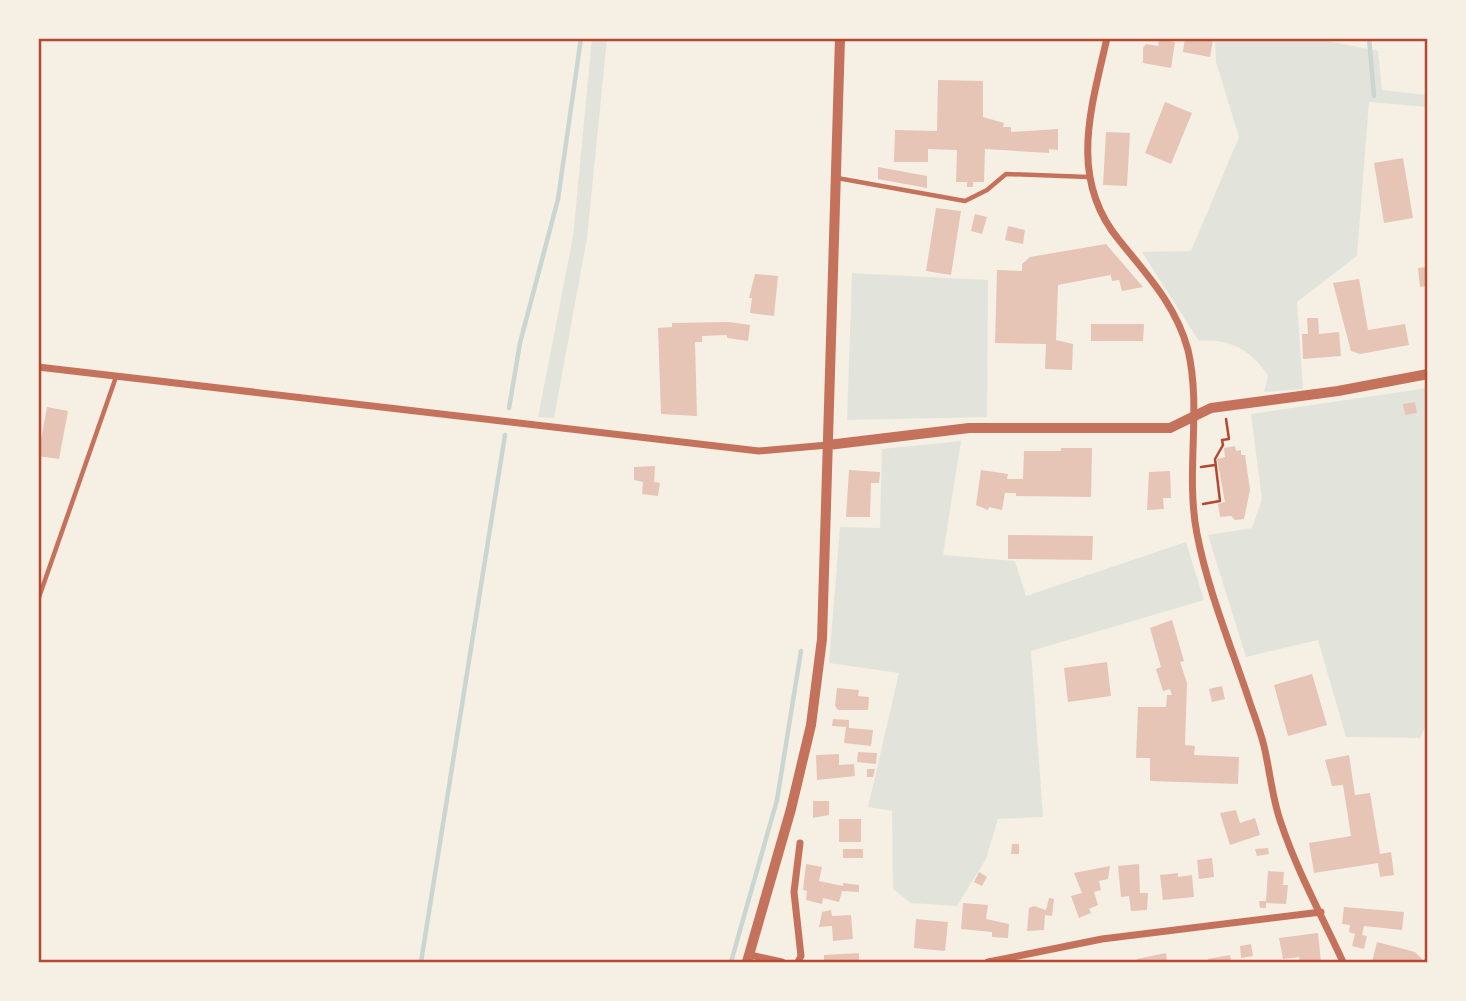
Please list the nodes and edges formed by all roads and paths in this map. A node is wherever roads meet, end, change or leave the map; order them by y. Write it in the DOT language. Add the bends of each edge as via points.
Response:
graph roads {
  1 [pos="840,38"];
  2 [pos="1107,38"];
  3 [pos="1088,177"];
  4 [pos="835,178"];
  5 [pos="38,367"];
  6 [pos="1427,374"];
  7 [pos="117,376"];
  8 [pos="1224,406"];
  9 [pos="1193,418"];
  10 [pos="828,445"];
  11 [pos="1193,505"];
  12 [pos="40,592"];
  13 [pos="38,600"];
  14 [pos="800,843"];
  15 [pos="1321,912"];
  16 [pos="748,959"];
  17 [pos="782,962"];
  18 [pos="798,962"];
  19 [pos="988,962"];
  20 [pos="1343,962"];
  1 -- 4 [label="street"];
  2 -- 3 [label="street" via="1089,119"];
  3 -- 4 [label="lane" via="1006,174 965,201"];
  3 -- 9 [label="street" via="1103,218 1170,305 1188,350"];
  4 -- 10 [label="street"];
  5 -- 7 [label="street"];
  6 -- 8 [label="street"];
  7 -- 10 [label="street" via="759,451"];
  7 -- 12 [label="lane"];
  8 -- 9 [label="street"];
  8 -- 11 [label="path" via="1229,439 1222,440 1214,458 1220,501"];
  9 -- 10 [label="street" via="1170,428 970,428"];
  9 -- 11 [label="street"];
  10 -- 16 [label="street" via="822,639 811,725"];
  11 -- 15 [label="street" via="1202,559 1264,746 1277,813"];
  12 -- 13 [label="lane"];
  14 -- 18 [label="street" via="794,892"];
  15 -- 19 [label="street" via="1102,939"];
  15 -- 20 [label="street"];
  16 -- 17 [label="street"];
}
